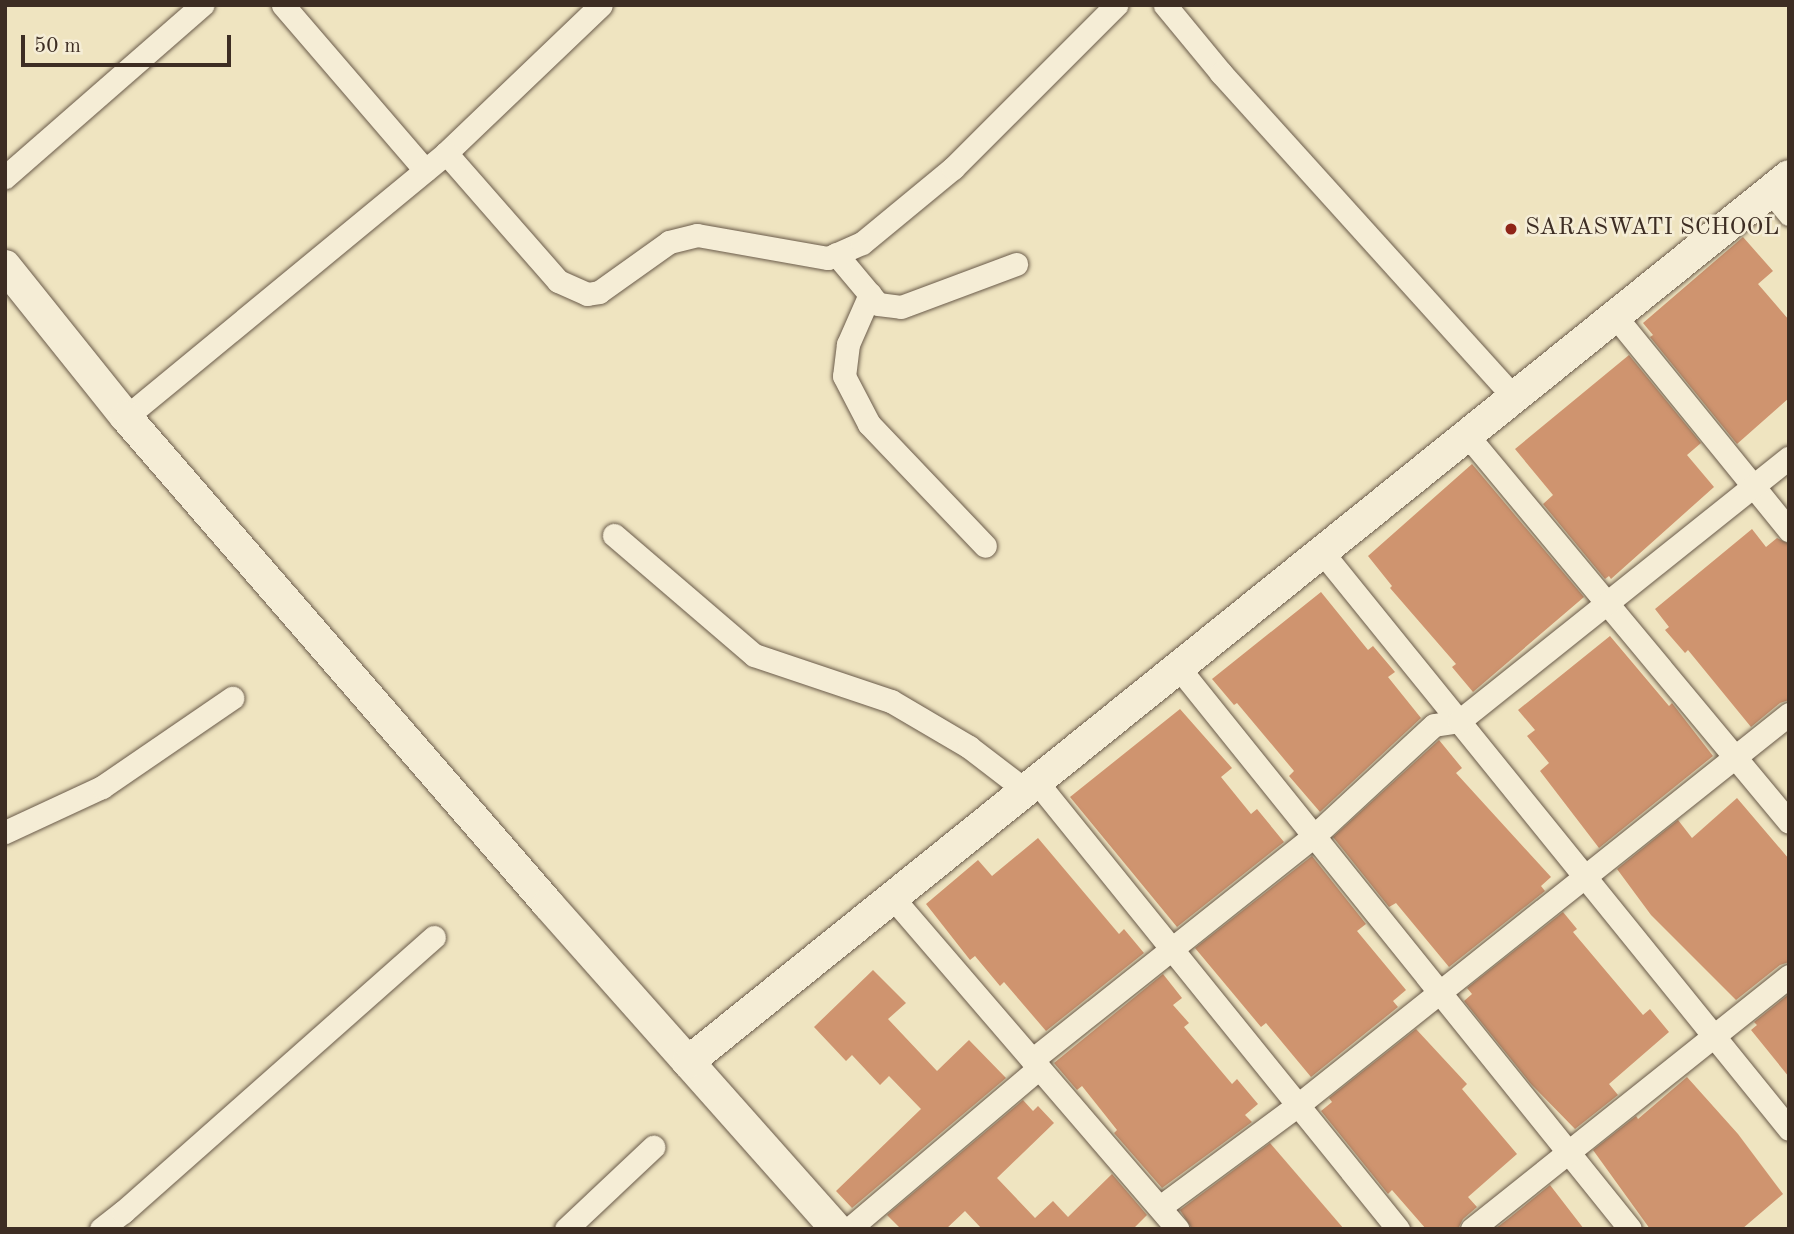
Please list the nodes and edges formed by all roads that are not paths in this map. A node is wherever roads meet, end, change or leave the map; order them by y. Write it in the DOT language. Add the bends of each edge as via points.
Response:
graph roads {
  1 [pos="202,5"];
  2 [pos="283,5"];
  3 [pos="601,5"];
  4 [pos="1116,5"];
  5 [pos="1165,5"];
  6 [pos="446,153"];
  7 [pos="425,170"];
  8 [pos="5,177"];
  9 [pos="1782,194"];
  10 [pos="836,254"];
  11 [pos="1016,264"];
  12 [pos="5,266"];
  13 [pos="870,294"];
  14 [pos="1615,316"];
  15 [pos="1514,397"];
  16 [pos="126,417"];
  17 [pos="1467,435"];
  18 [pos="1789,458"];
  19 [pos="1753,486"];
  20 [pos="1789,530"];
  21 [pos="614,534"];
  22 [pos="985,546"];
  23 [pos="1322,552"];
  24 [pos="1607,603"];
  25 [pos="1178,667"];
  26 [pos="232,698"];
  27 [pos="1789,714"];
  28 [pos="1459,721"];
  29 [pos="1735,757"];
  30 [pos="1031,786"];
  31 [pos="1789,822"];
  32 [pos="5,832"];
  33 [pos="1314,836"];
  34 [pos="1585,877"];
  35 [pos="892,897"];
  36 [pos="434,937"];
  37 [pos="1172,949"];
  38 [pos="1789,976"];
  39 [pos="1440,992"];
  40 [pos="1713,1036"];
  41 [pos="688,1062"];
  42 [pos="1036,1064"];
  43 [pos="1298,1105"];
  44 [pos="1789,1129"];
  45 [pos="653,1147"];
  46 [pos="1568,1152"];
  47 [pos="1160,1207"];
  48 [pos="101,1229"];
  49 [pos="566,1229"];
  50 [pos="837,1229"];
  51 [pos="849,1229"];
  52 [pos="1178,1229"];
  53 [pos="1398,1229"];
  54 [pos="1472,1229"];
  55 [pos="1630,1229"];
  1 -- 8 [label="street"];
  2 -- 7 [label="street"];
  3 -- 6 [label="street"];
  4 -- 10 [label="street" via="953,168 862,243"];
  5 -- 15 [label="street"];
  6 -- 7 [label="street"];
  6 -- 10 [label="street" via="558,281 587,295 599,292 669,242 697,235 828,258"];
  7 -- 16 [label="street"];
  9 -- 14 [label="street"];
  10 -- 13 [label="street"];
  11 -- 13 [label="street" via="901,307 883,306"];
  12 -- 16 [label="street"];
  13 -- 22 [label="street" via="848,344 844,376 869,424"];
  14 -- 15 [label="street"];
  14 -- 19 [label="street"];
  15 -- 17 [label="street"];
  16 -- 41 [label="street"];
  17 -- 23 [label="street"];
  17 -- 24 [label="street"];
  18 -- 19 [label="street"];
  19 -- 20 [label="street"];
  19 -- 24 [label="street"];
  21 -- 30 [label="street" via="754,655 891,701"];
  23 -- 25 [label="street"];
  23 -- 28 [label="street"];
  24 -- 28 [label="street"];
  24 -- 29 [label="street"];
  25 -- 30 [label="street"];
  25 -- 33 [label="street"];
  26 -- 32 [label="street" via="102,787"];
  27 -- 29 [label="street"];
  28 -- 33 [label="street" via="1434,725"];
  28 -- 34 [label="street"];
  29 -- 31 [label="street"];
  29 -- 34 [label="street"];
  30 -- 35 [label="street"];
  30 -- 37 [label="street"];
  33 -- 37 [label="street"];
  33 -- 39 [label="street"];
  34 -- 39 [label="street"];
  34 -- 40 [label="street"];
  35 -- 41 [label="street"];
  35 -- 42 [label="street"];
  36 -- 48 [label="street"];
  37 -- 42 [label="street"];
  37 -- 43 [label="street"];
  38 -- 40 [label="street"];
  39 -- 43 [label="street"];
  39 -- 46 [label="street"];
  40 -- 44 [label="street"];
  40 -- 46 [label="street"];
  41 -- 50 [label="street"];
  42 -- 47 [label="street"];
  42 -- 51 [label="street"];
  43 -- 47 [label="street"];
  43 -- 53 [label="street"];
  45 -- 49 [label="street"];
  46 -- 54 [label="street"];
  46 -- 55 [label="street"];
  47 -- 52 [label="street"];
}
